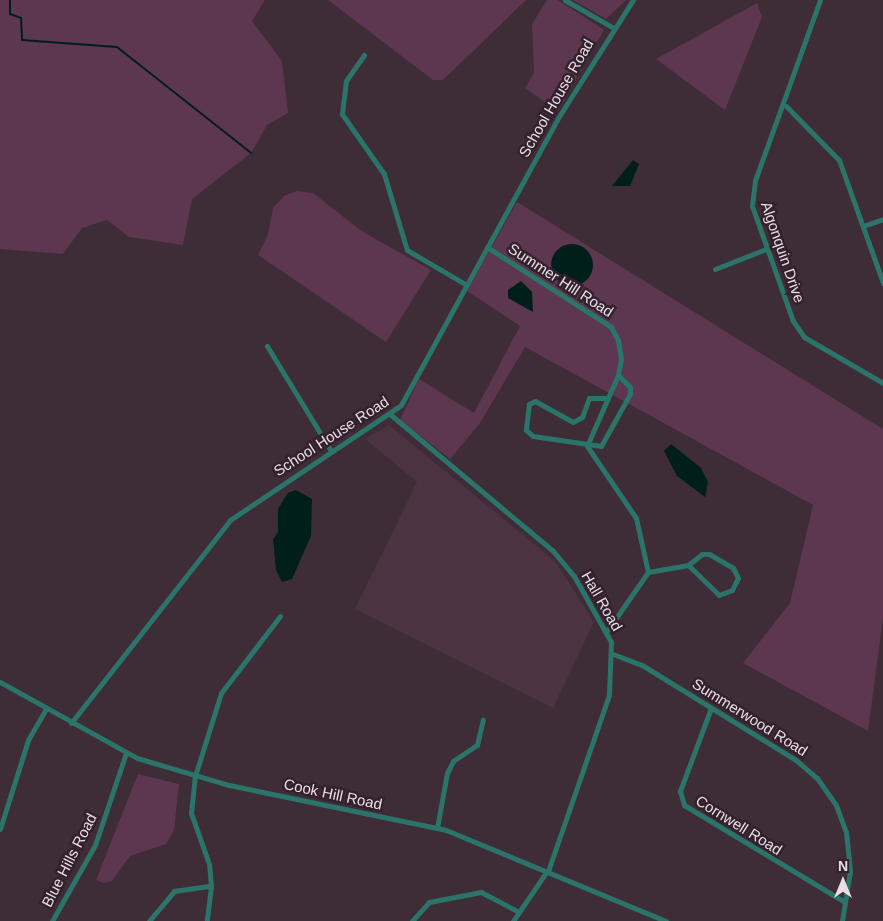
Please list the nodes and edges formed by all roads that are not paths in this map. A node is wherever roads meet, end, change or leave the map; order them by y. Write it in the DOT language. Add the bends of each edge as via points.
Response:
graph roads {
  1 [pos="565,0"];
  2 [pos="632,0"];
  3 [pos="820,0"];
  4 [pos="612,27"];
  5 [pos="364,55"];
  6 [pos="786,106"];
  7 [pos="883,219"];
  8 [pos="864,226"];
  9 [pos="487,247"];
  10 [pos="766,250"];
  11 [pos="715,269"];
  12 [pos="883,283"];
  13 [pos="467,285"];
  14 [pos="267,346"];
  15 [pos="618,375"];
  16 [pos="883,383"];
  17 [pos="605,398"];
  18 [pos="391,415"];
  19 [pos="587,446"];
  20 [pos="330,451"];
  21 [pos="688,565"];
  22 [pos="648,572"];
  23 [pos="280,616"];
  24 [pos="607,631"];
  25 [pos="613,654"];
  26 [pos="0,682"];
  27 [pos="711,708"];
  28 [pos="46,709"];
  29 [pos="483,720"];
  30 [pos="70,723"];
  31 [pos="126,753"];
  32 [pos="195,776"];
  33 [pos="437,828"];
  34 [pos="0,829"];
  35 [pos="548,871"];
  36 [pos="211,886"];
  37 [pos="845,902"];
  38 [pos="519,912"];
  39 [pos="52,921"];
  40 [pos="149,921"];
  41 [pos="207,921"];
  42 [pos="412,921"];
  43 [pos="513,921"];
  44 [pos="666,921"];
  45 [pos="842,921"];
  1 -- 4 [label="street"];
  2 -- 4 [label="street, School House Road"];
  3 -- 6 [label="street, Algonquin Drive"];
  4 -- 9 [label="street, School House Road"];
  5 -- 13 [label="street" via="346,81 342,114 384,174 407,250"];
  6 -- 8 [label="street" via="839,160"];
  6 -- 10 [label="street, Algonquin Drive" via="751,195"];
  7 -- 8 [label="street"];
  8 -- 12 [label="street"];
  9 -- 13 [label="street, School House Road"];
  9 -- 15 [label="street, Summer Hill Road" via="611,327 621,359"];
  10 -- 11 [label="street"];
  10 -- 16 [label="street, Algonquin Drive" via="804,337"];
  13 -- 18 [label="street, School House Road" via="408,394"];
  14 -- 20 [label="street"];
  15 -- 17 [label="street, Summer Hill Road"];
  15 -- 19 [label="street" via="630,387 630,394 601,446"];
  17 -- 19 [label="street, Summer Hill Road"];
  17 -- 19 [label="street" via="589,398 582,417 573,422 541,403 529,404 526,430 533,436 573,440"];
  18 -- 20 [label="street, School House Road"];
  18 -- 24 [label="street, Hall Road" via="553,551 574,576"];
  19 -- 22 [label="street" via="633,510"];
  20 -- 30 [label="street, School House Road" via="258,497 225,525"];
  21 -- 21 [label="street" via="719,595 732,590 738,578 734,568 709,554 702,554"];
  21 -- 22 [label="street"];
  22 -- 24 [label="street"];
  23 -- 32 [label="street" via="221,693"];
  24 -- 25 [label="street, Hall Road"];
  25 -- 27 [label="street, Summerwood Road" via="627,656"];
  25 -- 35 [label="street, Hall Road" via="609,695"];
  26 -- 28 [label="street, Cook Hill Road"];
  27 -- 37 [label="street, Summerwood Road" via="796,760 826,789 846,832 850,871"];
  27 -- 37 [label="street, Cornwell Road" via="680,791 684,805"];
  28 -- 30 [label="street, Cook Hill Road"];
  28 -- 34 [label="street" via="28,740"];
  29 -- 33 [label="street" via="477,745 453,761 447,773"];
  30 -- 31 [label="street, Cook Hill Road"];
  31 -- 32 [label="street, Cook Hill Road"];
  31 -- 39 [label="street, Blue Hills Road" via="95,845"];
  32 -- 33 [label="street, Cook Hill Road"];
  32 -- 36 [label="street" via="191,813 209,864"];
  33 -- 35 [label="street, Cook Hill Road"];
  35 -- 38 [label="street, Hall Road"];
  35 -- 44 [label="street, Cook Hill Road"];
  36 -- 40 [label="street" via="174,892"];
  36 -- 41 [label="street"];
  37 -- 45 [label="street, Summerwood Road"];
  38 -- 42 [label="street" via="481,892 429,902"];
  38 -- 43 [label="street, Hall Road"];
}
